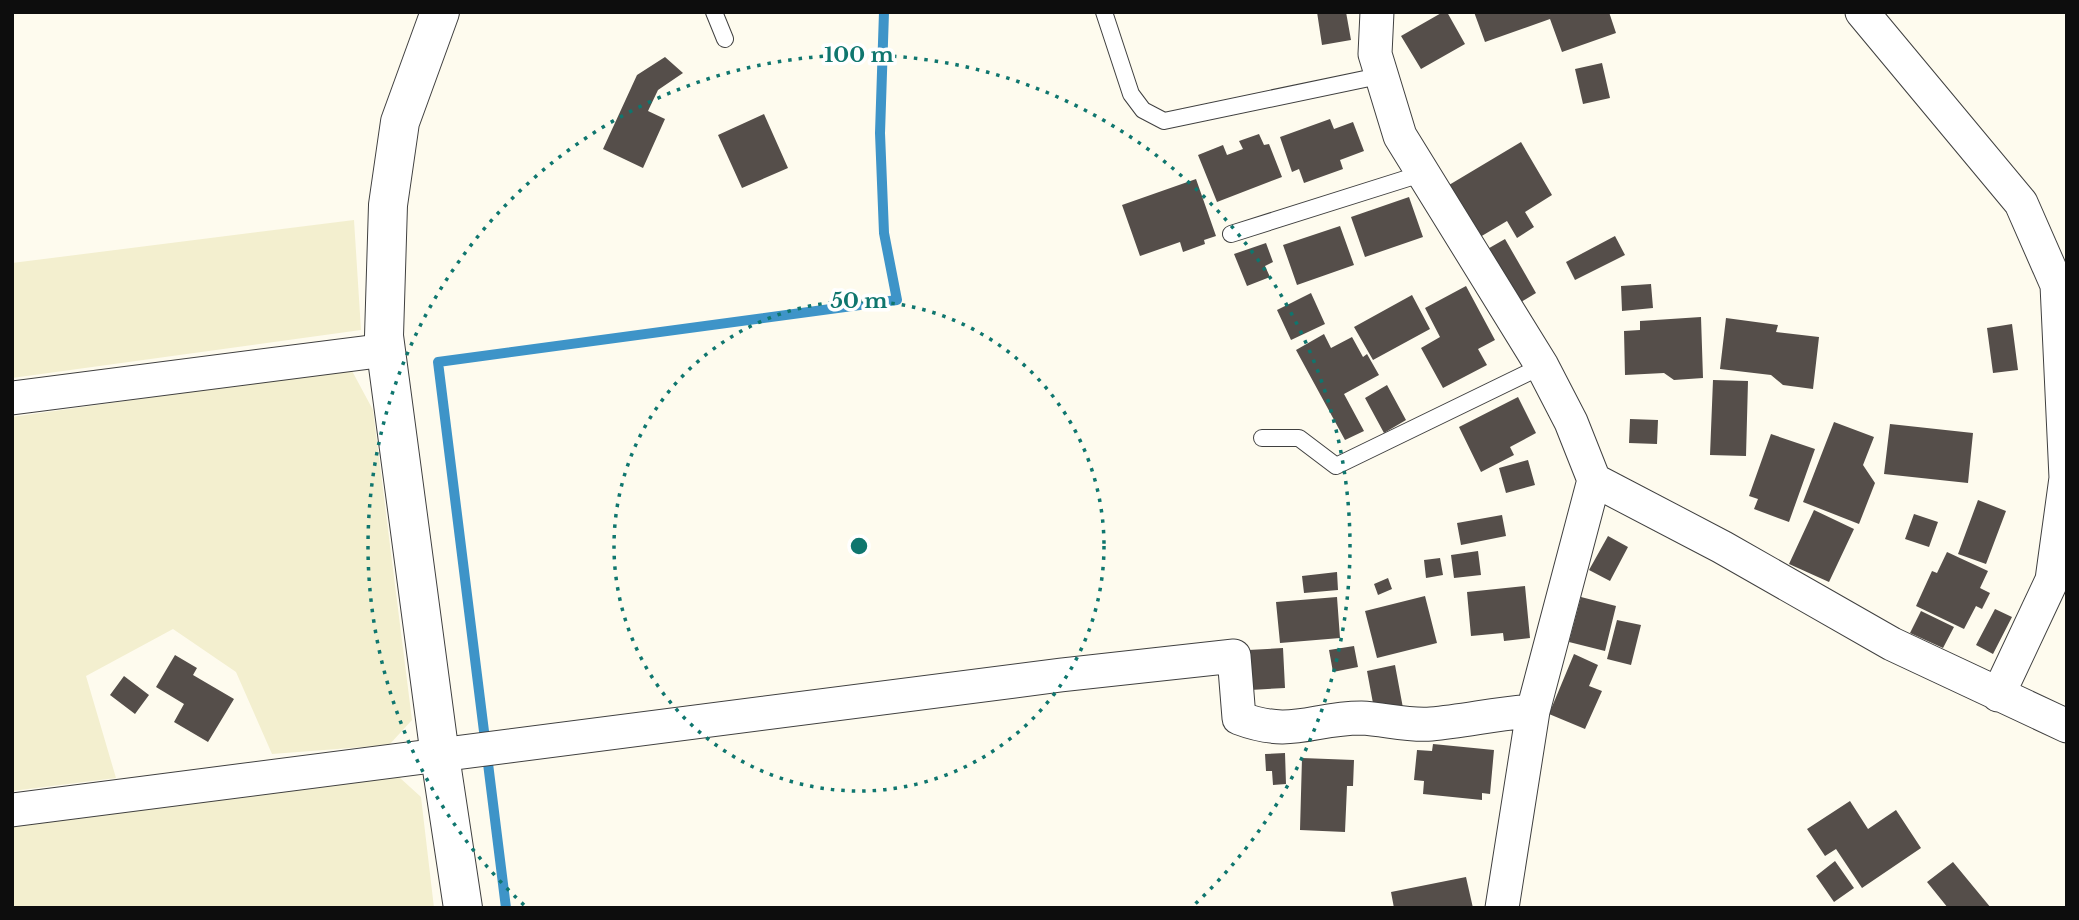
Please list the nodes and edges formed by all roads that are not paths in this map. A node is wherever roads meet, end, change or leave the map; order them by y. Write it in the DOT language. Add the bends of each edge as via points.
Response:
graph roads {
  1 [pos="440,12"];
  2 [pos="714,12"];
  3 [pos="1104,12"];
  4 [pos="1377,12"];
  5 [pos="1862,12"];
  6 [pos="725,39"];
  7 [pos="1380,76"];
  8 [pos="1421,174"];
  9 [pos="1231,234"];
  10 [pos="2062,284"];
  11 [pos="386,350"];
  12 [pos="1542,366"];
  13 [pos="12,398"];
  14 [pos="1262,438"];
  15 [pos="1594,480"];
  16 [pos="1998,695"];
  17 [pos="1533,711"];
  18 [pos="2067,726"];
  19 [pos="440,756"];
  20 [pos="12,810"];
  21 [pos="463,908"];
  22 [pos="1502,908"];
  1 -- 11 [label="street" via="400,122 388,205"];
  2 -- 6 [label="lane"];
  3 -- 7 [label="lane" via="1131,94 1143,110 1164,121"];
  4 -- 7 [label="street" via="1375,54"];
  5 -- 10 [label="street" via="2021,203"];
  7 -- 8 [label="street" via="1399,136"];
  8 -- 9 [label="lane"];
  8 -- 12 [label="street"];
  10 -- 16 [label="street" via="2066,478 2052,580"];
  11 -- 13 [label="street"];
  11 -- 19 [label="street"];
  12 -- 14 [label="lane" via="1336,466 1299,438"];
  12 -- 15 [label="street"];
  15 -- 16 [label="street" via="1892,644"];
  15 -- 17 [label="street"];
  16 -- 18 [label="street"];
  17 -- 19 [label="street" via="1430,724 1359,718 1302,728 1262,727 1238,718 1234,656"];
  17 -- 22 [label="street"];
  19 -- 20 [label="street"];
  19 -- 21 [label="street"];
}
